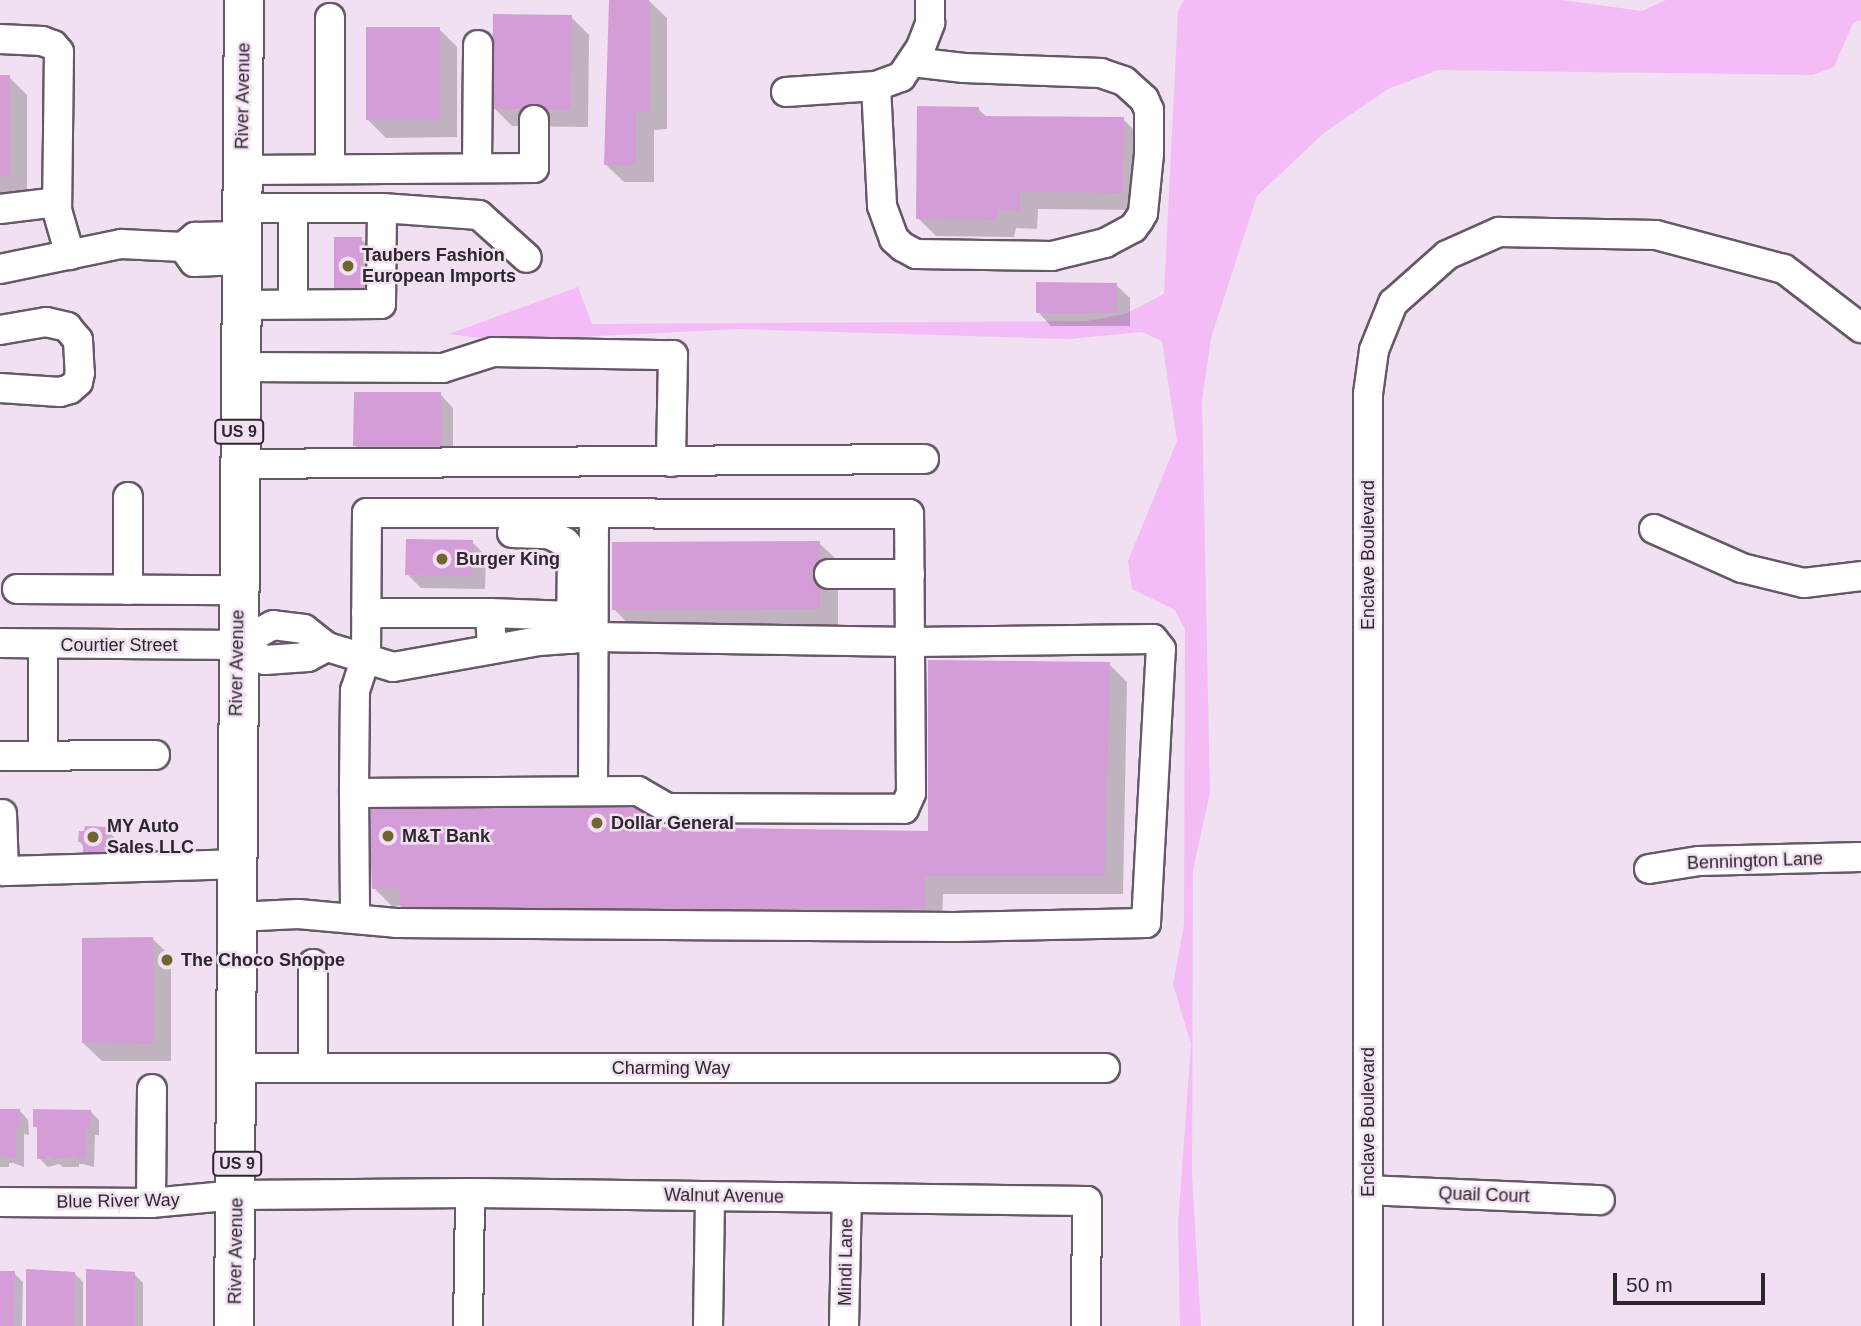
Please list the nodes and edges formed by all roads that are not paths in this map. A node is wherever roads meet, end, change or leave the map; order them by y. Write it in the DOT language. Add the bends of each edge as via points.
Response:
graph roads {
  1 [pos="244,0"];
  2 [pos="930,0"];
  3 [pos="330,18"];
  4 [pos="0,39"];
  5 [pos="478,45"];
  6 [pos="912,62"];
  7 [pos="876,86"];
  8 [pos="786,92"];
  9 [pos="534,120"];
  10 [pos="477,168"];
  11 [pos="330,169"];
  12 [pos="242,170"];
  13 [pos="57,202"];
  14 [pos="293,208"];
  15 [pos="382,208"];
  16 [pos="0,209"];
  17 [pos="242,235"];
  18 [pos="70,255"];
  19 [pos="527,258"];
  20 [pos="0,269"];
  21 [pos="241,304"];
  22 [pos="293,304"];
  23 [pos="1861,328"];
  24 [pos="0,330"];
  25 [pos="240,367"];
  26 [pos="0,388"];
  27 [pos="924,459"];
  28 [pos="671,461"];
  29 [pos="239,464"];
  30 [pos="128,497"];
  31 [pos="594,515"];
  32 [pos="1654,529"];
  33 [pos="367,532"];
  34 [pos="829,574"];
  35 [pos="910,574"];
  36 [pos="1861,576"];
  37 [pos="17,589"];
  38 [pos="128,590"];
  39 [pos="238,590"];
  40 [pos="366,612"];
  41 [pos="490,613"];
  42 [pos="579,631"];
  43 [pos="911,642"];
  44 [pos="0,643"];
  45 [pos="43,645"];
  46 [pos="237,645"];
  47 [pos="492,648"];
  48 [pos="366,657"];
  49 [pos="0,755"];
  50 [pos="43,755"];
  51 [pos="155,755"];
  52 [pos="593,791"];
  53 [pos="354,793"];
  54 [pos="2,814"];
  55 [pos="1861,858"];
  56 [pos="237,864"];
  57 [pos="1649,869"];
  58 [pos="237,916"];
  59 [pos="355,917"];
  60 [pos="313,964"];
  61 [pos="238,1068"];
  62 [pos="313,1068"];
  63 [pos="1105,1068"];
  64 [pos="152,1089"];
  65 [pos="1368,1190"];
  66 [pos="470,1193"];
  67 [pos="237,1195"];
  68 [pos="710,1196"];
  69 [pos="847,1198"];
  70 [pos="1600,1200"];
  71 [pos="0,1202"];
  72 [pos="151,1203"];
  73 [pos="234,1326"];
  74 [pos="468,1326"];
  75 [pos="708,1326"];
  76 [pos="844,1326"];
  77 [pos="1086,1326"];
  78 [pos="1368,1326"];
  1 -- 12 [label="highway, River Avenue / US 9"];
  2 -- 6 [label="street" via="930,23"];
  3 -- 11 [label="street"];
  4 -- 13 [label="street" via="42,41 59,52"];
  5 -- 10 [label="street"];
  6 -- 7 [label="street" via="901,77"];
  6 -- 7 [label="street" via="1101,73 1124,81 1149,110 1149,154 1139,220 1105,243 1052,256 916,254 894,239 882,206"];
  7 -- 8 [label="street"];
  9 -- 10 [label="street" via="534,168"];
  10 -- 11 [label="street"];
  11 -- 12 [label="street"];
  12 -- 17 [label="highway, River Avenue / US 9"];
  13 -- 16 [label="street"];
  13 -- 18 [label="street"];
  14 -- 15 [label="street"];
  14 -- 17 [label="street"];
  14 -- 22 [label="street"];
  15 -- 19 [label="street" via="479,215"];
  15 -- 22 [label="street" via="380,304"];
  17 -- 18 [label="street" via="194,262 183,247 121,244"];
  17 -- 21 [label="highway, River Avenue / US 9"];
  18 -- 20 [label="street"];
  21 -- 22 [label="street"];
  21 -- 25 [label="highway, River Avenue / US 9"];
  23 -- 65 [label="street, Enclave Boulevard" via="1784,268 1656,235 1499,232 1447,255 1393,303 1374,350 1368,394"];
  24 -- 26 [label="street" via="46,322 67,327 78,340 80,373 71,389"];
  25 -- 28 [label="street" via="443,368 492,352 673,355"];
  25 -- 29 [label="highway, River Avenue / US 9"];
  27 -- 28 [label="street"];
  28 -- 29 [label="street"];
  29 -- 39 [label="highway, River Avenue / US 9"];
  30 -- 38 [label="street"];
  31 -- 33 [label="street" via="366,513"];
  31 -- 35 [label="street" via="909,514"];
  31 -- 42 [label="street"];
  32 -- 36 [label="street" via="1742,568 1804,583"];
  33 -- 40 [label="street"];
  33 -- 42 [label="street" via="549,534 572,550"];
  34 -- 35 [label="street"];
  35 -- 43 [label="street"];
  37 -- 38 [label="street"];
  38 -- 39 [label="street"];
  39 -- 46 [label="highway, River Avenue / US 9"];
  40 -- 41 [label="street"];
  40 -- 48 [label="street"];
  41 -- 42 [label="street"];
  41 -- 47 [label="street"];
  42 -- 43 [label="street"];
  42 -- 47 [label="street"];
  42 -- 52 [label="street"];
  43 -- 52 [label="street" via="912,793 904,809 668,808 638,791"];
  43 -- 59 [label="street" via="1153,639 1161,649 1146,923 954,927 396,923"];
  44 -- 45 [label="street, Courtier Street"];
  45 -- 46 [label="street, Courtier Street"];
  45 -- 50 [label="street"];
  46 -- 48 [label="street" via="273,625 304,629 327,647"];
  46 -- 56 [label="highway, River Avenue / US 9"];
  47 -- 48 [label="street" via="393,667"];
  48 -- 53 [label="street" via="355,690"];
  49 -- 50 [label="street"];
  50 -- 51 [label="street"];
  52 -- 53 [label="street"];
  53 -- 59 [label="street"];
  54 -- 56 [label="street" via="4,872"];
  55 -- 57 [label="street, Bennington Lane" via="1699,861"];
  56 -- 58 [label="highway, River Avenue / US 9"];
  58 -- 59 [label="street"];
  58 -- 61 [label="highway, River Avenue / US 9"];
  60 -- 62 [label="street"];
  61 -- 62 [label="street, Charming Way"];
  61 -- 67 [label="highway, River Avenue / US 9"];
  62 -- 63 [label="street, Charming Way"];
  64 -- 72 [label="street"];
  65 -- 70 [label="street, Quail Court"];
  65 -- 78 [label="street, Enclave Boulevard"];
  66 -- 67 [label="street, Walnut Avenue"];
  66 -- 68 [label="street, Walnut Avenue"];
  66 -- 74 [label="street"];
  67 -- 72 [label="street, Blue River Way"];
  67 -- 73 [label="highway, River Avenue / US 9"];
  68 -- 69 [label="street, Walnut Avenue"];
  68 -- 75 [label="street"];
  69 -- 76 [label="street, Mindi Lane"];
  69 -- 77 [label="street, Walnut Avenue" via="1087,1201"];
  71 -- 72 [label="street, Blue River Way"];
}
